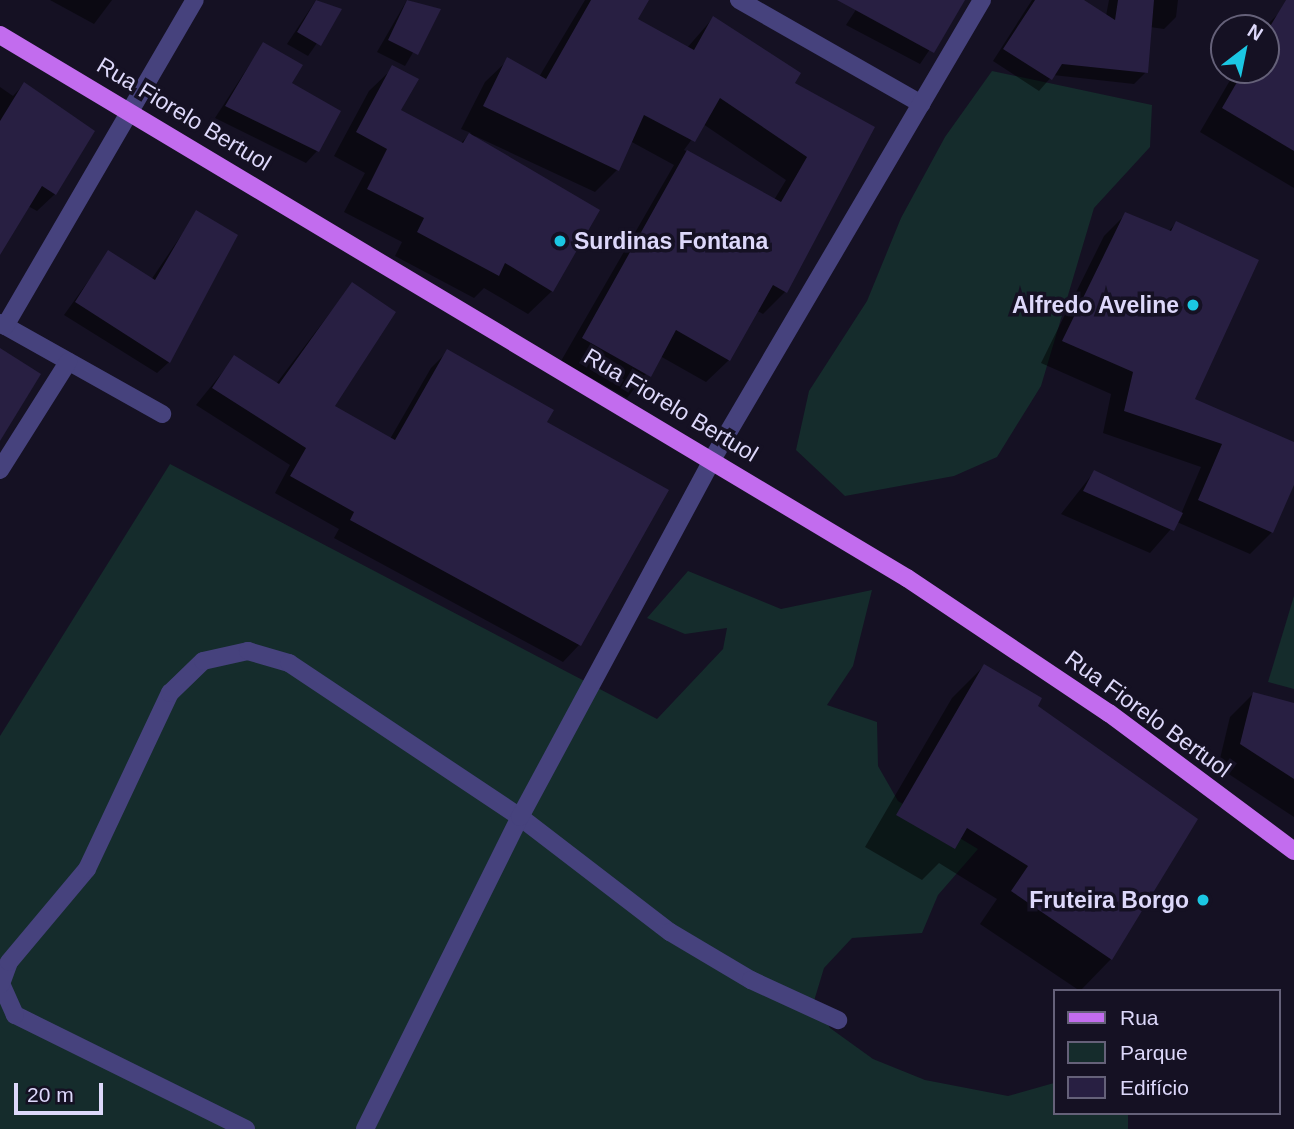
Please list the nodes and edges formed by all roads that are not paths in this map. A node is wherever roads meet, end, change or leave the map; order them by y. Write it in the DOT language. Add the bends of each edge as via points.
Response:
graph roads {
  1 [pos="195,0"];
  2 [pos="739,0"];
  3 [pos="982,0"];
  4 [pos="0,35"];
  5 [pos="921,104"];
  6 [pos="135,113"];
  7 [pos="3,325"];
  8 [pos="68,362"];
  9 [pos="162,414"];
  10 [pos="713,458"];
  11 [pos="0,470"];
  12 [pos="520,817"];
  13 [pos="1294,850"];
  14 [pos="838,1020"];
  15 [pos="246,1129"];
  16 [pos="365,1129"];
  1 -- 6 [label="street"];
  2 -- 5 [label="street"];
  3 -- 5 [label="street"];
  4 -- 6 [label="main road, Rua Fiorelo Bertuol"];
  5 -- 10 [label="street"];
  6 -- 7 [label="street"];
  6 -- 10 [label="main road, Rua Fiorelo Bertuol"];
  7 -- 8 [label="street"];
  8 -- 9 [label="street"];
  8 -- 11 [label="street"];
  10 -- 12 [label="street"];
  10 -- 13 [label="main road, Rua Fiorelo Bertuol" via="1109,713"];
  12 -- 14 [label="street" via="670,932 751,980"];
  12 -- 15 [label="street" via="289,663 248,652 203,661 170,693 87,869 9,962 1,984 15,1015"];
  12 -- 16 [label="street"];
}
